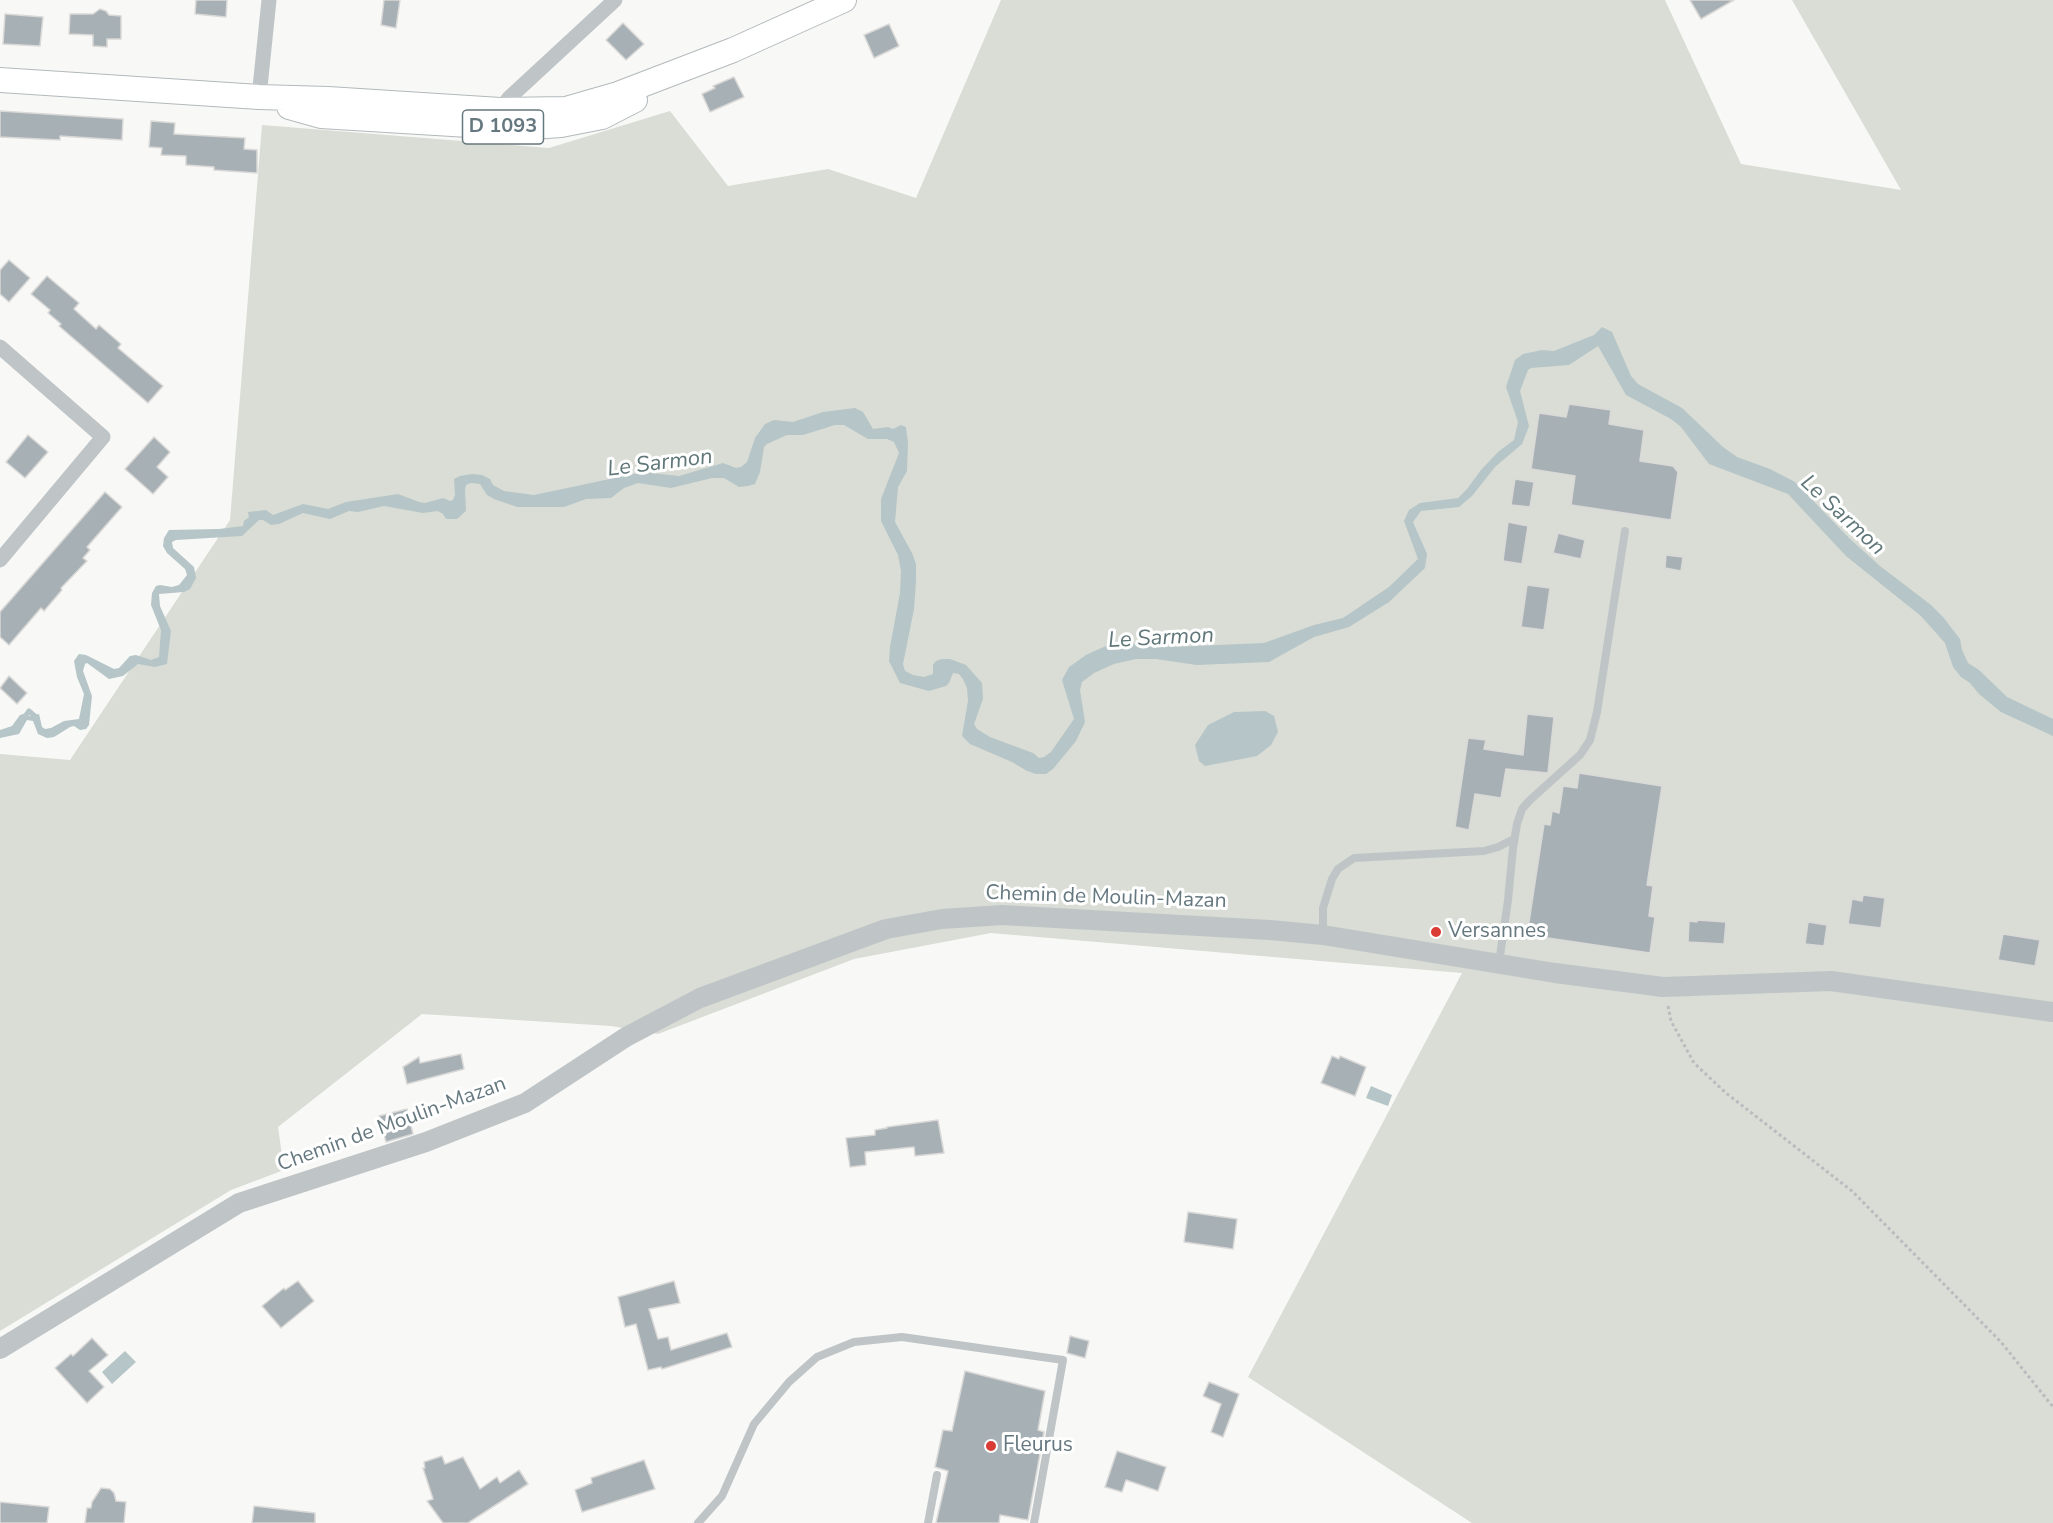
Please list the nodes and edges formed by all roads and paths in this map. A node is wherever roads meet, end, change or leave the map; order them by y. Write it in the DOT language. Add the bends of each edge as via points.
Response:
graph roads {
  1 [pos="269,0"];
  2 [pos="615,0"];
  3 [pos="844,0"];
  4 [pos="733,50"];
  5 [pos="0,80"];
  6 [pos="259,97"];
  7 [pos="500,110"];
  8 [pos="387,120"];
  9 [pos="0,347"];
  10 [pos="1625,531"];
  11 [pos="0,560"];
  12 [pos="1514,839"];
  13 [pos="1323,935"];
  14 [pos="1499,963"];
  15 [pos="1664,987"];
  16 [pos="2053,1012"];
  17 [pos="0,1349"];
  18 [pos="2053,1407"];
  19 [pos="937,1475"];
  20 [pos="698,1523"];
  21 [pos="928,1523"];
  22 [pos="1034,1523"];
  1 -- 6 [label="street"];
  2 -- 7 [label="street"];
  3 -- 4 [label="main road, D 1093"];
  4 -- 7 [label="main road, D 1093" via="567,109"];
  4 -- 8 [label="main road, D 1093" via="602,117 518,128"];
  5 -- 6 [label="main road, D 1093"];
  6 -- 7 [label="main road, D 1093"];
  6 -- 8 [label="main road, D 1093" via="321,116"];
  7 -- 8 [label="street"];
  9 -- 11 [label="street" via="103,437"];
  10 -- 12 [label="lane" via="1590,740 1580,755 1522,809"];
  12 -- 13 [label="lane" via="1484,851 1354,858 1338,869 1332,879 1323,908"];
  12 -- 14 [label="lane"];
  13 -- 14 [label="street, Chemin de Moulin-Mazan"];
  13 -- 17 [label="street, Chemin de Moulin-Mazan" via="1002,915 886,928 700,998 626,1037 525,1103 426,1142 239,1203"];
  14 -- 15 [label="street, Chemin de Moulin-Mazan"];
  15 -- 16 [label="street, Chemin de Moulin-Mazan" via="1831,981"];
  15 -- 18 [label="path" via="1671,1021 1694,1063 1726,1093 1852,1191 2001,1342"];
  19 -- 21 [label="lane"];
  20 -- 22 [label="lane" via="722,1496 754,1424 789,1382 817,1357 854,1342 902,1337 1063,1360"];
}
